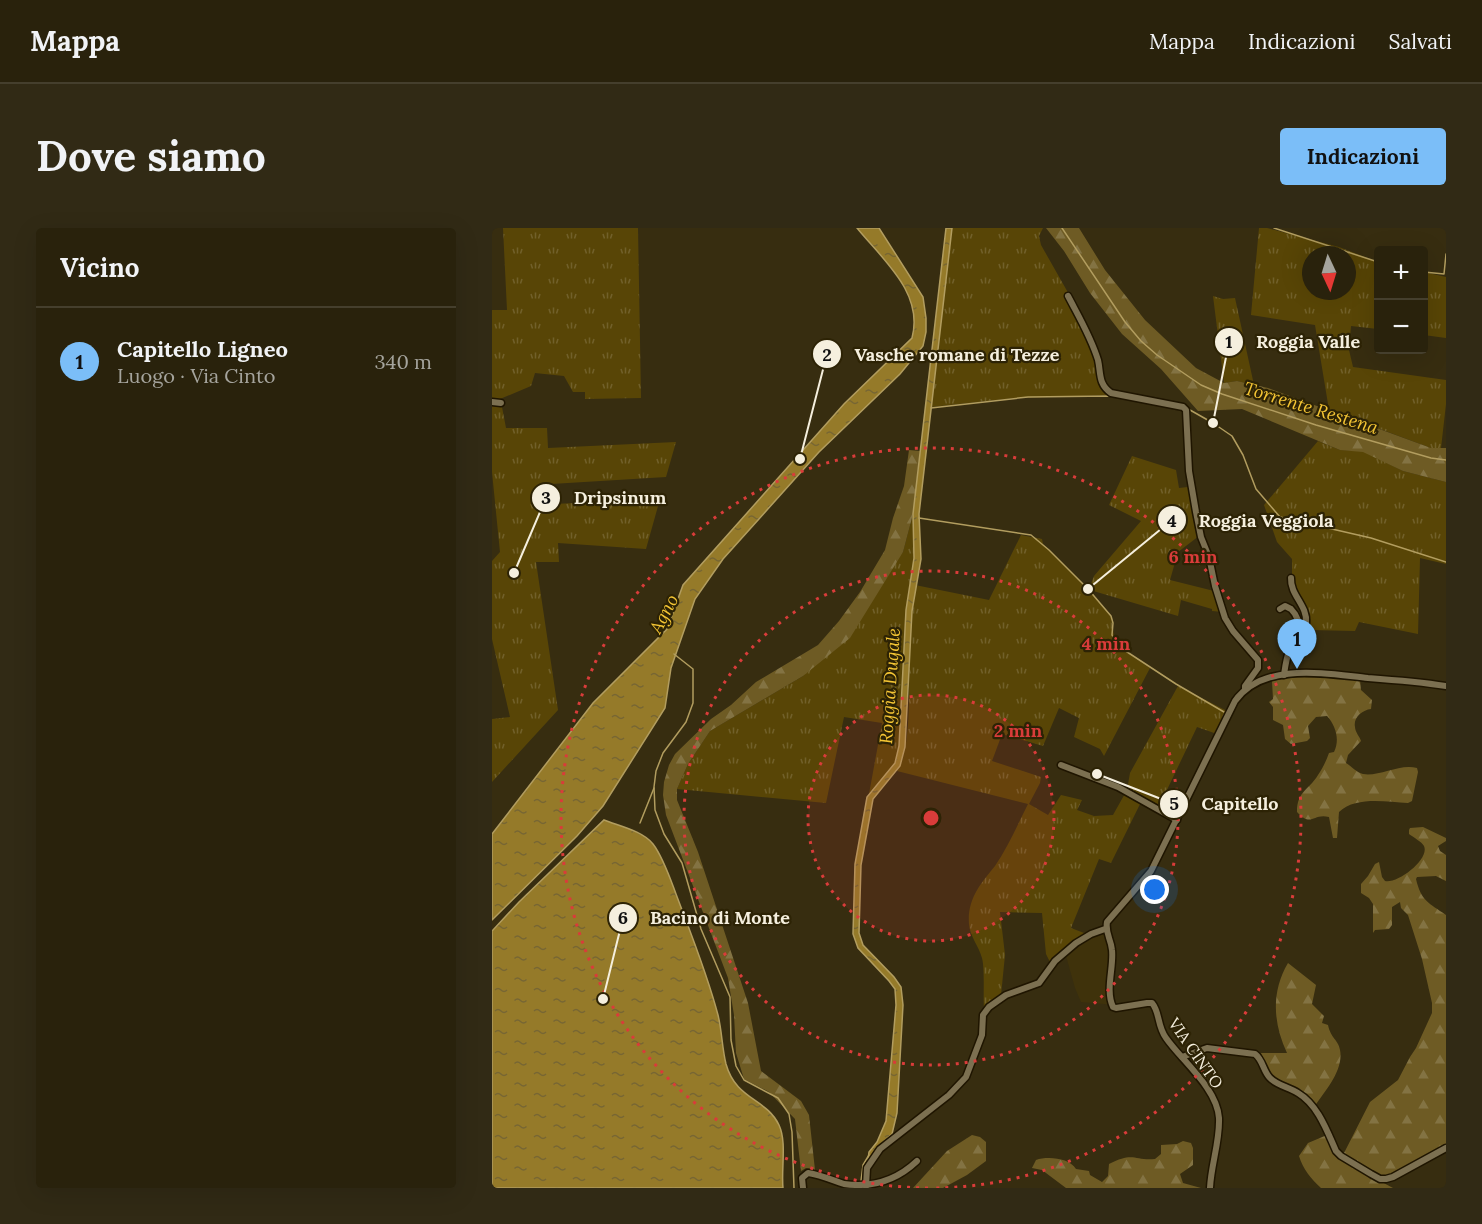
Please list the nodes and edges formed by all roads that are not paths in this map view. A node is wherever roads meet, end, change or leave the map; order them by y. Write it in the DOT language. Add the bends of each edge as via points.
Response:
graph roads {
  1 [pos="1068,296"];
  2 [pos="492,402"];
  3 [pos="501,403"];
  4 [pos="1291,578"];
  5 [pos="1280,609"];
  6 [pos="1304,631"];
  7 [pos="1284,675"];
  8 [pos="1446,686"];
  9 [pos="1245,689"];
  10 [pos="1061,765"];
  11 [pos="1177,820"];
  12 [pos="1106,929"];
  13 [pos="1182,1057"];
  14 [pos="1446,1148"];
  15 [pos="917,1161"];
  16 [pos="861,1187"];
  17 [pos="803,1188"];
  18 [pos="1210,1188"];
  1 -- 9 [label="street" via="1092,342 1104,388 1111,393 1186,410 1189,471 1215,586 1233,631 1258,660 1258,668"];
  2 -- 3 [label="street"];
  4 -- 6 [label="street" via="1305,613"];
  5 -- 6 [label="street" via="1291,609"];
  6 -- 7 [label="street" via="1289,652"];
  7 -- 8 [label="street" via="1327,672"];
  7 -- 9 [label="street"];
  9 -- 11 [label="street" via="1235,701"];
  10 -- 11 [label="street" via="1118,787"];
  11 -- 12 [label="street" via="1147,877 1107,922"];
  12 -- 13 [label="street, VIA CINTO" via="1112,947 1113,1006 1152,1004 1159,1028"];
  12 -- 16 [label="street" via="1077,943 1055,961 1039,983 1006,995 989,1007 962,1082 880,1149 867,1168"];
  13 -- 14 [label="street" via="1207,1048 1256,1054 1271,1079 1298,1093 1316,1111 1336,1151 1380,1179 1393,1177"];
  13 -- 18 [label="street, VIA CINTO" via="1200,1077 1218,1111"];
  15 -- 16 [label="street" via="895,1178"];
  16 -- 17 [label="street" via="808,1173 802,1178"];
}
